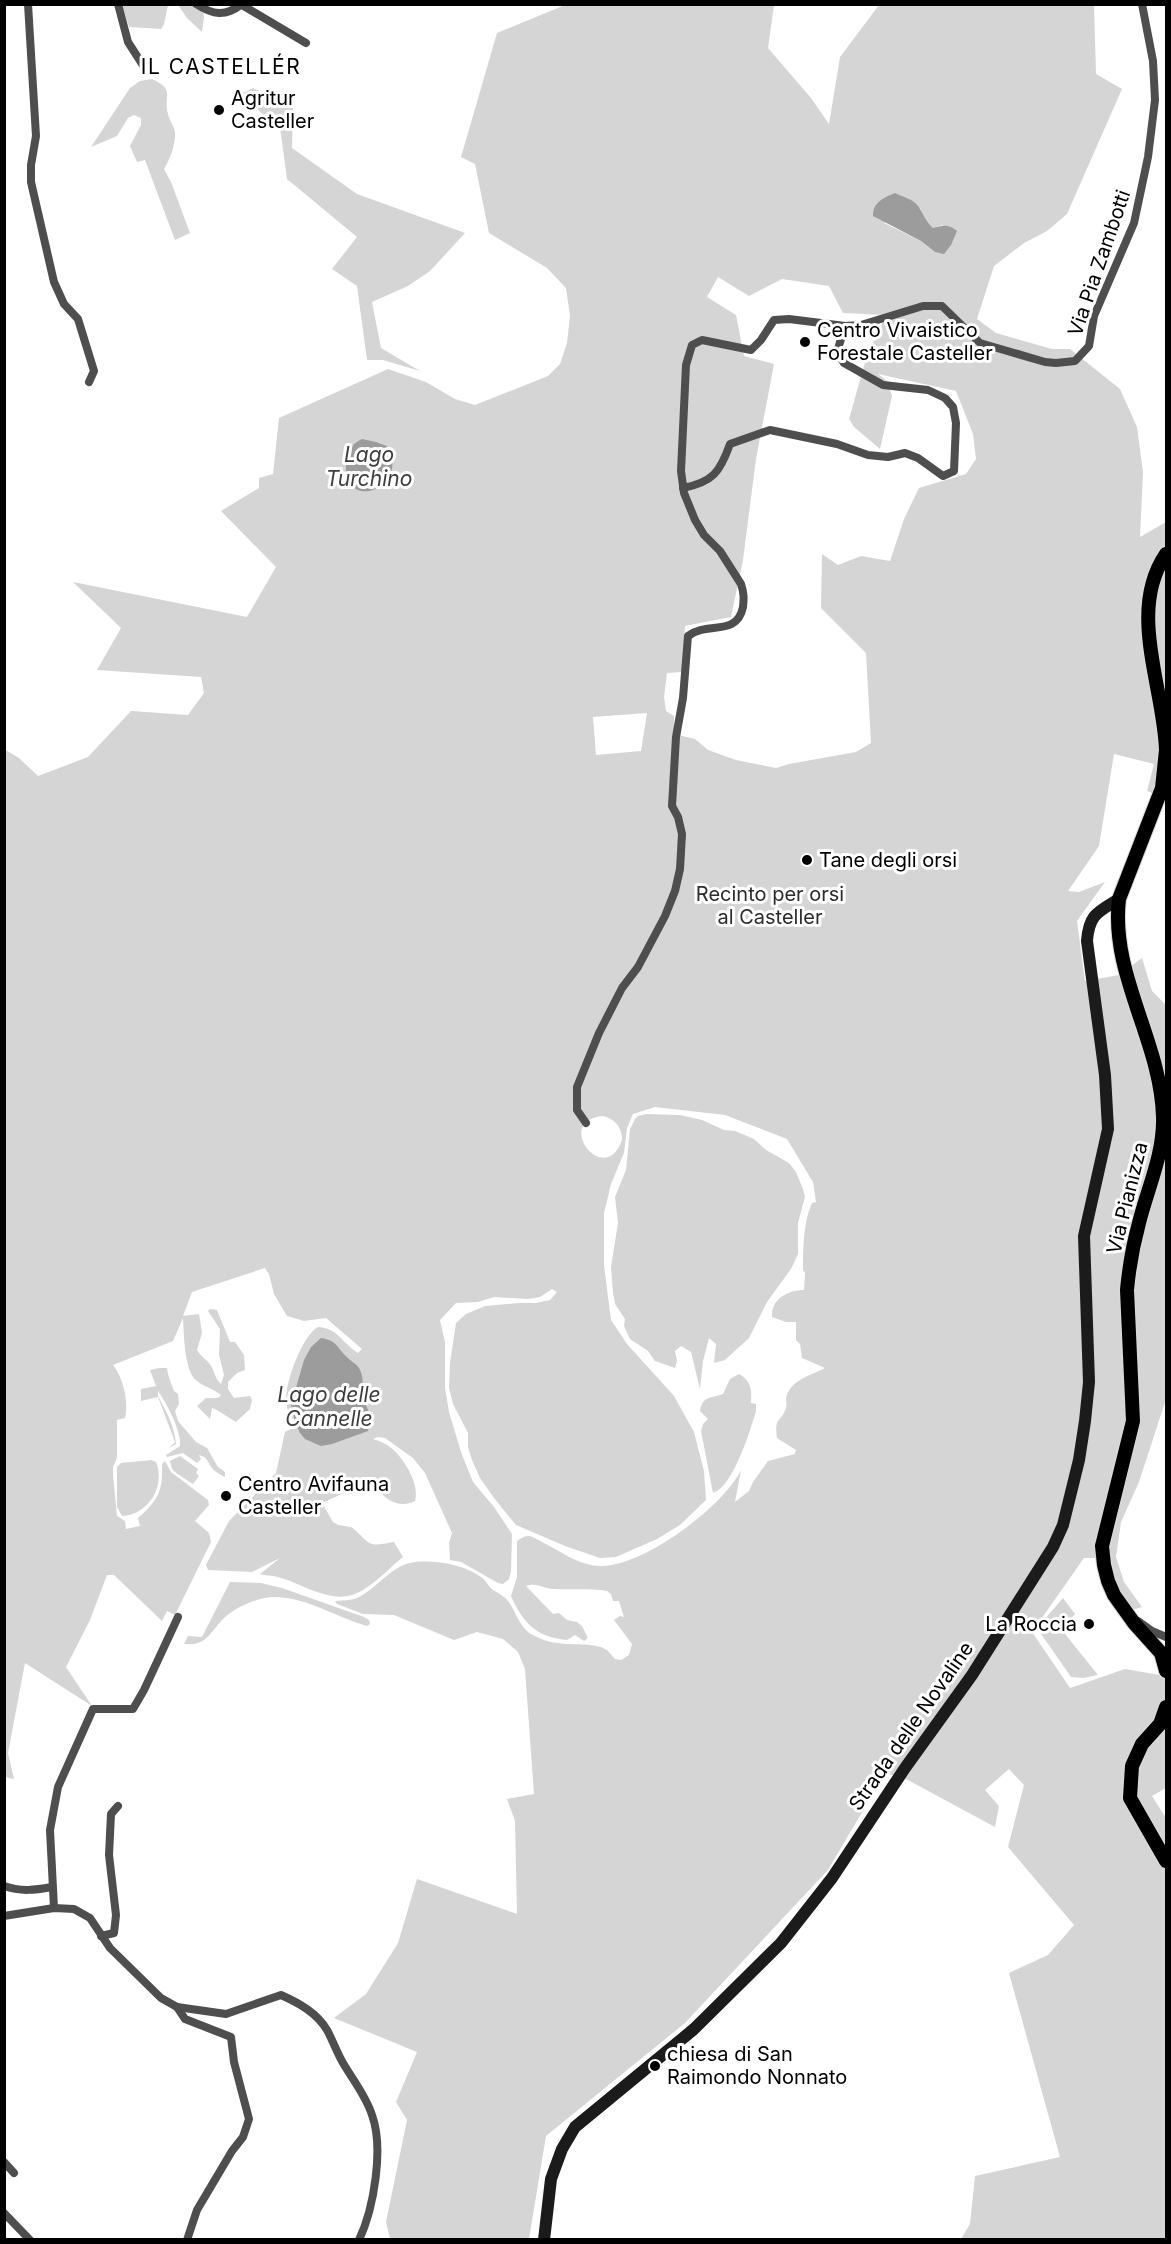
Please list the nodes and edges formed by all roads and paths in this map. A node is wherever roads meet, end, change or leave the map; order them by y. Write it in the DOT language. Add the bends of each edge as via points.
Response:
graph roads {
  1 [pos="28,4"];
  2 [pos="118,4"];
  3 [pos="196,4"];
  4 [pos="1142,4"];
  5 [pos="242,5"];
  6 [pos="306,43"];
  7 [pos="146,70"];
  8 [pos="844,326"];
  9 [pos="89,382"];
  10 [pos="683,488"];
  11 [pos="1167,554"];
  12 [pos="1167,750"];
  13 [pos="1119,899"];
  14 [pos="586,1123"];
  15 [pos="1129,1614"];
  16 [pos="178,1617"];
  17 [pos="1167,1637"];
  18 [pos="1167,1671"];
  19 [pos="1167,1707"];
  20 [pos="118,1806"];
  21 [pos="1167,1861"];
  22 [pos="4,1886"];
  23 [pos="52,1887"];
  24 [pos="54,1908"];
  25 [pos="4,1916"];
  26 [pos="101,1936"];
  27 [pos="177,2007"];
  28 [pos="4,2162"];
  29 [pos="14,2173"];
  30 [pos="4,2213"];
  31 [pos="30,2240"];
  32 [pos="187,2240"];
  33 [pos="359,2240"];
  34 [pos="544,2240"];
  1 -- 9 [label="street" via="36,136 31,182 54,282 64,304 78,319 94,371"];
  2 -- 7 [label="street" via="128,42"];
  3 -- 5 [label="street" via="210,13 227,13"];
  4 -- 8 [label="street, Via Pia Zambotti" via="1153,61 1155,100 1148,157 1134,223 1094,316 1089,346 1083,353 1075,361 1056,363 980,343 942,306 923,306 861,325"];
  5 -- 6 [label="street"];
  8 -- 10 [label="street, Via Pia Zambotti" via="774,320 751,350 702,340 692,345 686,365"];
  8 -- 10 [label="street" via="837,352 844,363 883,385 928,390 953,407 954,471 943,476 905,453 888,457 868,455 770,430 730,444 715,475 701,484"];
  10 -- 14 [label="street" via="695,520 737,578 745,596 741,616 730,626 697,629 688,636 672,806 682,834 680,869 665,916 598,1033 577,1087 577,1110"];
  11 -- 12 [label="main road, Via Pianizza" via="1154,578 1148,611"];
  12 -- 13 [label="main road, Via Pianizza" via="1162,788"];
  13 -- 15 [label="main road, Via Pianizza" via="1121,952 1158,1081 1163,1116 1162,1142 1128,1271 1132,1421 1102,1546 1108,1581"];
  13 -- 34 [label="street, Strada delle Novaline" via="1096,914 1088,926 1106,1075 1108,1129 1084,1236 1089,1382 1079,1460 1063,1525 972,1675 904,1768 832,1878 781,1943 694,2029 575,2127 550,2179"];
  15 -- 17 [label="street, Via Pianizza"];
  15 -- 18 [label="main road" via="1161,1653"];
  16 -- 23 [label="street" via="133,1709 93,1709 58,1787 50,1830"];
  19 -- 21 [label="main road" via="1132,1766 1130,1798"];
  20 -- 26 [label="street" via="111,1814 109,1855 116,1915 114,1933"];
  22 -- 23 [label="street" via="30,1891"];
  23 -- 24 [label="street"];
  24 -- 25 [label="street"];
  24 -- 26 [label="street" via="74,1909 90,1918"];
  26 -- 27 [label="street" via="148,1986"];
  27 -- 32 [label="street" via="185,2019 231,2037 249,2119 243,2137 197,2210"];
  27 -- 33 [label="street" via="226,2014 281,1995 302,2004 326,2028 360,2088 377,2134 375,2189"];
  28 -- 29 [label="street"];
  30 -- 31 [label="street"];
}
